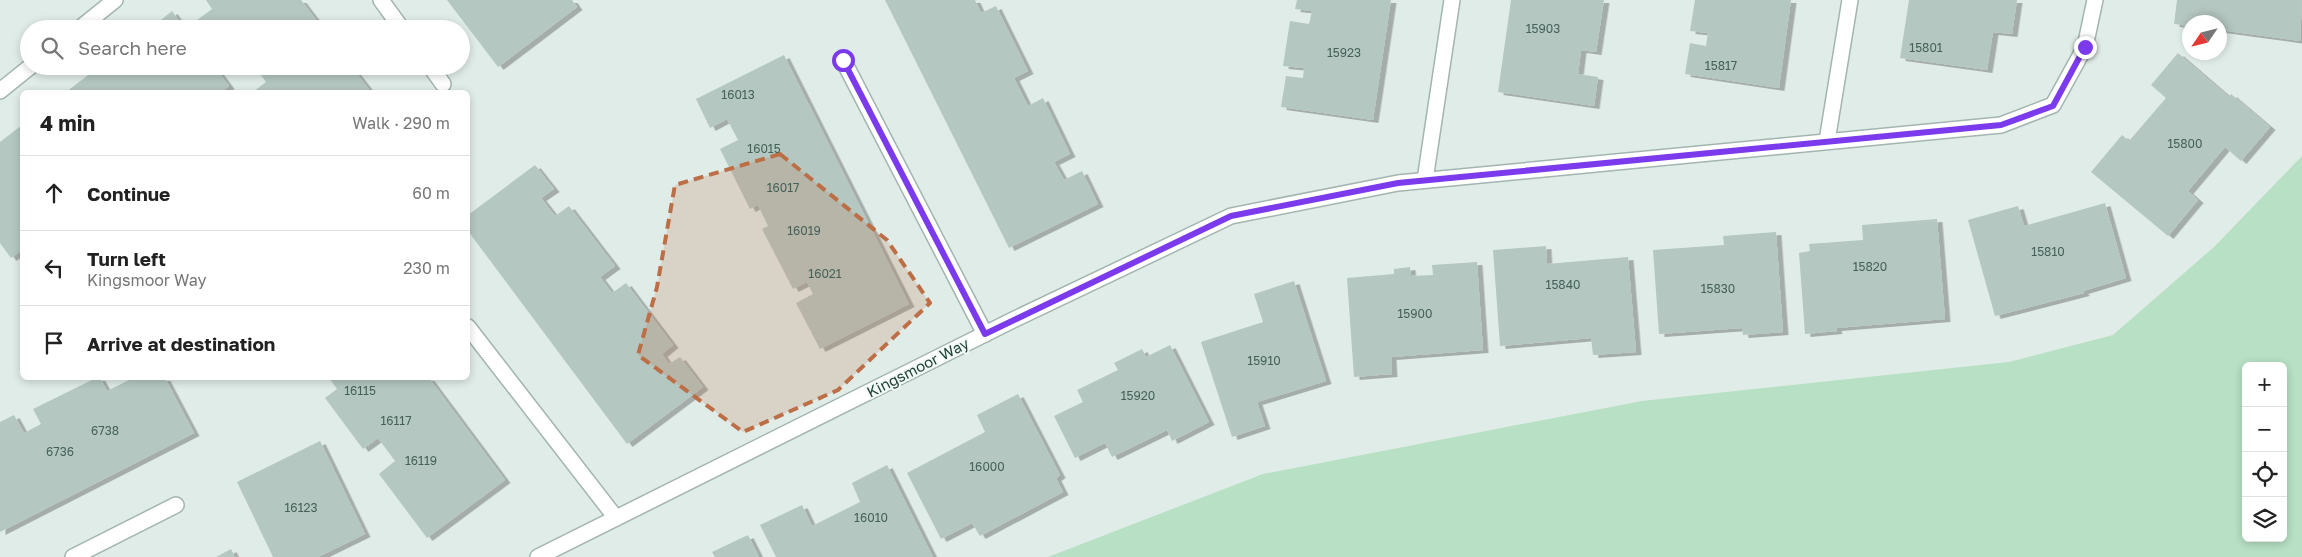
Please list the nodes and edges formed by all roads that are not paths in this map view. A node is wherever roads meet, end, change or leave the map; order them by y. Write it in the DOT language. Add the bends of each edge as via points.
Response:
graph roads {
  1 [pos="115,0"];
  2 [pos="380,0"];
  3 [pos="1452,0"];
  4 [pos="1850,0"];
  5 [pos="2095,0"];
  6 [pos="90,20"];
  7 [pos="395,20"];
  8 [pos="843,60"];
  9 [pos="20,75"];
  10 [pos="436,75"];
  11 [pos="443,84"];
  12 [pos="0,91"];
  13 [pos="1828,141"];
  14 [pos="1425,180"];
  15 [pos="470,330"];
  16 [pos="985,334"];
  17 [pos="176,505"];
  18 [pos="616,518"];
  19 [pos="73,557"];
  20 [pos="538,557"];
  1 -- 6 [label="street"];
  2 -- 7 [label="street"];
  3 -- 14 [label="street"];
  4 -- 13 [label="street"];
  5 -- 13 [label="street, Kingsmoor Way" via="2085,47 2053,106 2001,125"];
  8 -- 16 [label="street"];
  9 -- 12 [label="street"];
  10 -- 11 [label="street"];
  13 -- 14 [label="street, Kingsmoor Way"];
  14 -- 16 [label="street, Kingsmoor Way" via="1231,216"];
  15 -- 18 [label="street"];
  16 -- 18 [label="street, Kingsmoor Way"];
  17 -- 19 [label="street"];
  18 -- 20 [label="street, Kingsmoor Way"];
}
